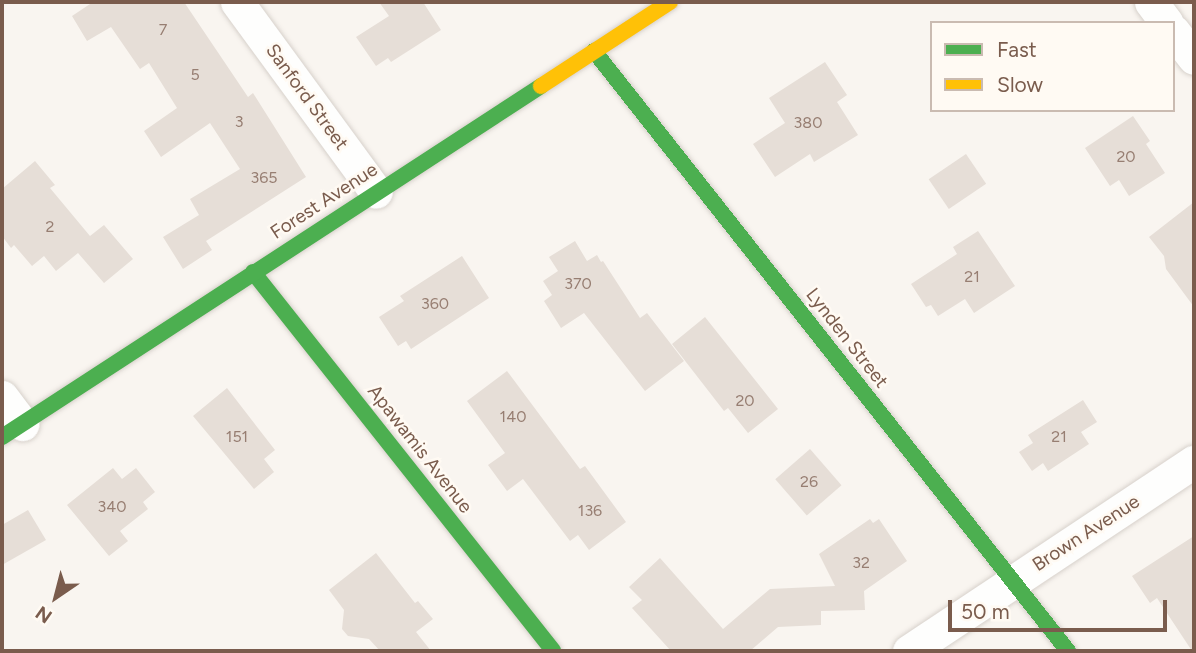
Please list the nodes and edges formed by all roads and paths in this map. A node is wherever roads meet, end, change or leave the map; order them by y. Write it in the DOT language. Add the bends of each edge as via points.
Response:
graph roads {
  1 [pos="237,2"];
  2 [pos="1151,2"];
  3 [pos="666,3"];
  4 [pos="1165,21"];
  5 [pos="1175,34"];
  6 [pos="594,51"];
  7 [pos="1194,58"];
  8 [pos="376,192"];
  9 [pos="253,272"];
  10 [pos="2,397"];
  11 [pos="12,430"];
  12 [pos="1194,463"];
  13 [pos="1013,582"];
  14 [pos="553,651"];
  15 [pos="909,651"];
  16 [pos="1068,651"];
  1 -- 8 [label="street, Sanford Street"];
  2 -- 4 [label="street"];
  3 -- 6 [label="street, Forest Avenue"];
  5 -- 7 [label="street"];
  6 -- 8 [label="street, Forest Avenue"];
  6 -- 13 [label="street, Lynden Street"];
  8 -- 9 [label="street, Forest Avenue"];
  9 -- 11 [label="street, Forest Avenue"];
  9 -- 14 [label="street, Apawamis Avenue"];
  10 -- 11 [label="street"];
  12 -- 13 [label="street, Brown Avenue"];
  13 -- 15 [label="street, Brown Avenue"];
  13 -- 16 [label="street, Lynden Street"];
}
